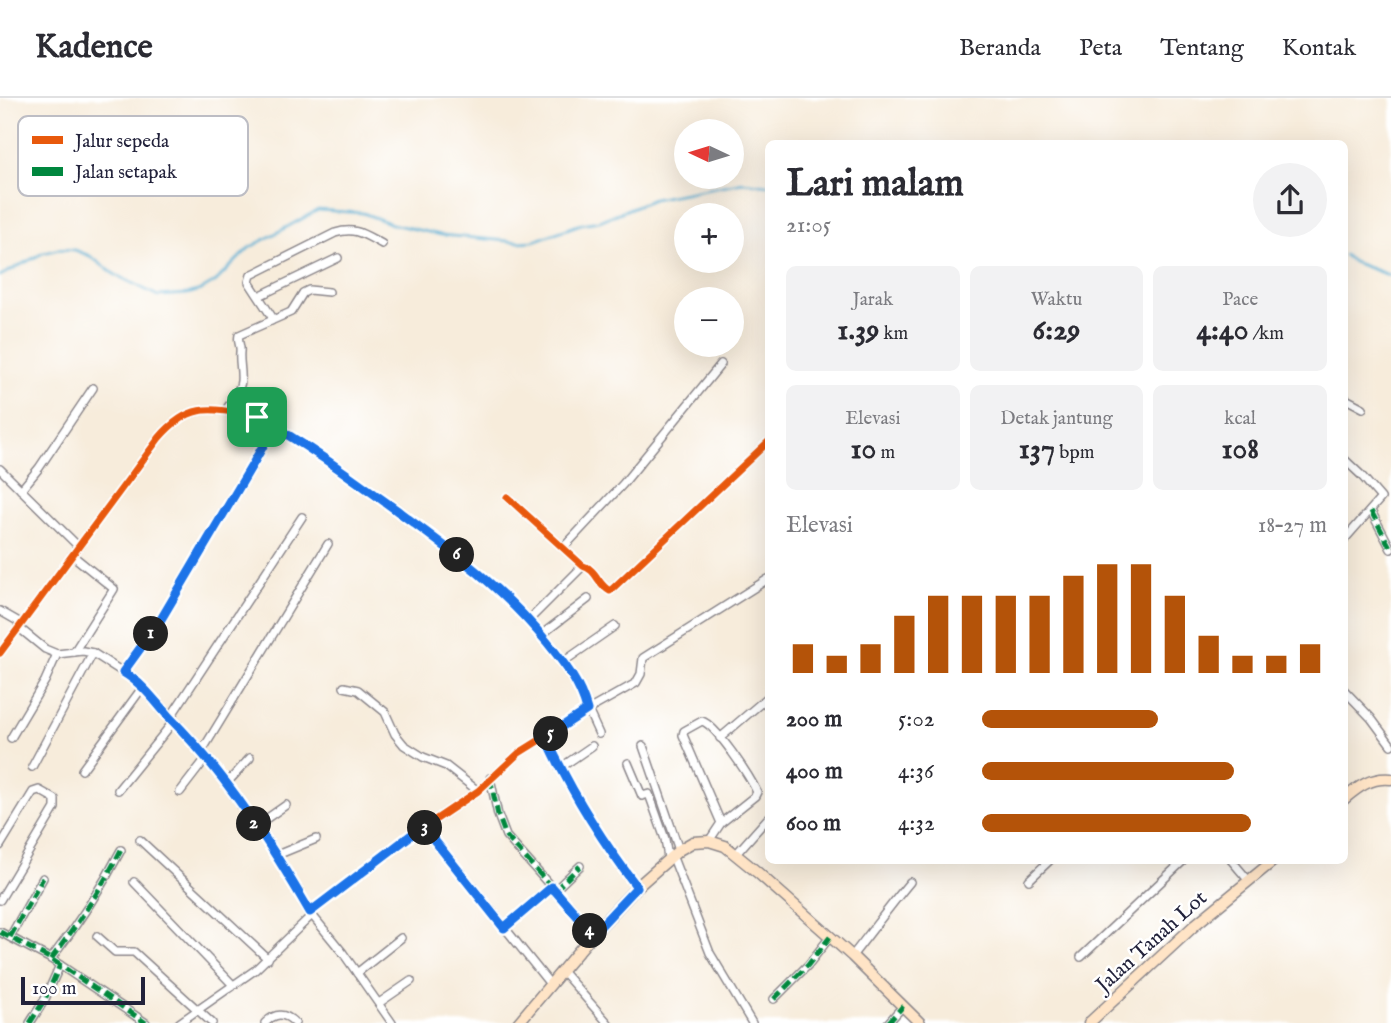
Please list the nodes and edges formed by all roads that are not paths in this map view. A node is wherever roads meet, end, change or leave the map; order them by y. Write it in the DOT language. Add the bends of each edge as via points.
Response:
graph roads {
  1 [pos="382,244"];
  2 [pos="338,258"];
  3 [pos="329,292"];
  4 [pos="260,296"];
  5 [pos="271,321"];
  6 [pos="721,364"];
  7 [pos="93,388"];
  8 [pos="1348,400"];
  9 [pos="1363,408"];
  10 [pos="225,411"];
  11 [pos="257,417"];
  12 [pos="765,445"];
  13 [pos="1348,463"];
  14 [pos="0,469"];
  15 [pos="22,490"];
  16 [pos="506,497"];
  17 [pos="1371,511"];
  18 [pos="302,517"];
  19 [pos="1348,536"];
  20 [pos="328,544"];
  21 [pos="78,546"];
  22 [pos="564,547"];
  23 [pos="1391,549"];
  24 [pos="72,555"];
  25 [pos="583,566"];
  26 [pos="765,581"];
  27 [pos="588,599"];
  28 [pos="0,611"];
  29 [pos="529,620"];
  30 [pos="20,625"];
  31 [pos="615,626"];
  32 [pos="541,635"];
  33 [pos="74,652"];
  34 [pos="0,653"];
  35 [pos="93,653"];
  36 [pos="57,654"];
  37 [pos="563,662"];
  38 [pos="123,672"];
  39 [pos="344,687"];
  40 [pos="142,688"];
  41 [pos="1348,694"];
  42 [pos="765,700"];
  43 [pos="587,710"];
  44 [pos="172,719"];
  45 [pos="599,734"];
  46 [pos="546,737"];
  47 [pos="11,738"];
  48 [pos="720,738"];
  49 [pos="1391,745"];
  50 [pos="592,746"];
  51 [pos="643,746"];
  52 [pos="204,754"];
  53 [pos="250,758"];
  54 [pos="628,763"];
  55 [pos="32,766"];
  56 [pos="560,768"];
  57 [pos="82,770"];
  58 [pos="489,778"];
  59 [pos="1391,779"];
  60 [pos="226,784"];
  61 [pos="118,790"];
  62 [pos="478,791"];
  63 [pos="180,792"];
  64 [pos="1348,796"];
  65 [pos="286,805"];
  66 [pos="765,821"];
  67 [pos="721,823"];
  68 [pos="256,826"];
  69 [pos="423,826"];
  70 [pos="316,839"];
  71 [pos="140,840"];
  72 [pos="709,841"];
  73 [pos="0,846"];
  74 [pos="121,850"];
  75 [pos="673,854"];
  76 [pos="736,854"];
  77 [pos="277,855"];
  78 [pos="1046,864"];
  79 [pos="1180,864"];
  80 [pos="1235,864"];
  81 [pos="1269,864"];
  82 [pos="580,866"];
  83 [pos="43,878"];
  84 [pos="1029,880"];
  85 [pos="1249,881"];
  86 [pos="910,882"];
  87 [pos="134,883"];
  88 [pos="637,887"];
  89 [pos="554,888"];
  90 [pos="0,900"];
  91 [pos="311,914"];
  92 [pos="504,928"];
  93 [pos="0,932"];
  94 [pos="593,934"];
  95 [pos="97,936"];
  96 [pos="10,937"];
  97 [pos="830,937"];
  98 [pos="401,938"];
  99 [pos="852,956"];
  100 [pos="1081,957"];
  101 [pos="51,959"];
  102 [pos="268,959"];
  103 [pos="60,965"];
  104 [pos="562,971"];
  105 [pos="357,973"];
  106 [pos="411,981"];
  107 [pos="550,984"];
  108 [pos="233,985"];
  109 [pos="774,999"];
  110 [pos="379,1003"];
  111 [pos="903,1006"];
  112 [pos="196,1010"];
  113 [pos="521,1022"];
  114 [pos="30,1023"];
  115 [pos="146,1023"];
  116 [pos="179,1023"];
  117 [pos="212,1023"];
  118 [pos="265,1023"];
  119 [pos="295,1023"];
  120 [pos="392,1023"];
  121 [pos="608,1023"];
  122 [pos="752,1023"];
  123 [pos="888,1023"];
  124 [pos="920,1023"];
  125 [pos="1089,1023"];
  1 -- 4 [label="street" via="356,230 335,233 251,275 249,282"];
  2 -- 4 [label="street"];
  3 -- 5 [label="street" via="303,293 291,312"];
  4 -- 5 [label="street"];
  5 -- 10 [label="street" via="238,337 242,380"];
  6 -- 22 [label="street" via="623,484"];
  7 -- 15 [label="street"];
  8 -- 9 [label="street"];
  10 -- 11 [label="street"];
  10 -- 21 [label="street" via="197,410 171,424"];
  11 -- 29 [label="street" via="433,536"];
  11 -- 38 [label="street" via="255,429 264,444 160,621"];
  12 -- 25 [label="street" via="613,589 605,589 590,568"];
  13 -- 17 [label="street" via="1381,498"];
  14 -- 15 [label="street"];
  15 -- 21 [label="street"];
  16 -- 22 [label="street"];
  17 -- 19 [label="street"];
  17 -- 23 [label="street"];
  18 -- 44 [label="street"];
  20 -- 52 [label="street"];
  21 -- 24 [label="street"];
  22 -- 25 [label="street"];
  24 -- 30 [label="street"];
  24 -- 33 [label="street" via="114,589"];
  25 -- 29 [label="street"];
  26 -- 43 [label="street" via="646,655 636,683"];
  27 -- 32 [label="street"];
  28 -- 30 [label="street"];
  29 -- 32 [label="street"];
  30 -- 34 [label="street"];
  30 -- 36 [label="street"];
  31 -- 37 [label="street"];
  32 -- 37 [label="street"];
  33 -- 35 [label="street"];
  33 -- 36 [label="street"];
  35 -- 38 [label="street"];
  35 -- 55 [label="street"];
  36 -- 47 [label="street"];
  37 -- 43 [label="street" via="581,690"];
  38 -- 40 [label="street"];
  39 -- 62 [label="street" via="358,690 385,712 404,745 446,766"];
  40 -- 44 [label="street"];
  40 -- 57 [label="street"];
  41 -- 49 [label="street"];
  42 -- 48 [label="street"];
  43 -- 45 [label="street"];
  43 -- 46 [label="street"];
  44 -- 52 [label="street"];
  44 -- 61 [label="street"];
  46 -- 56 [label="street"];
  46 -- 58 [label="street" via="519,752"];
  48 -- 67 [label="street" via="757,792"];
  48 -- 67 [label="street" via="704,721 682,734"];
  50 -- 56 [label="street"];
  51 -- 75 [label="street"];
  52 -- 60 [label="street"];
  52 -- 63 [label="street"];
  53 -- 60 [label="street"];
  54 -- 75 [label="street" via="642,796 649,794"];
  56 -- 88 [label="street"];
  58 -- 62 [label="street"];
  58 -- 89 [label="street" via="506,836"];
  59 -- 64 [label="main road" via="1366,783"];
  60 -- 68 [label="street"];
  62 -- 69 [label="street"];
  65 -- 68 [label="street"];
  66 -- 76 [label="street"];
  67 -- 72 [label="street"];
  68 -- 77 [label="street"];
  69 -- 91 [label="street"];
  69 -- 92 [label="street"];
  70 -- 77 [label="street"];
  71 -- 102 [label="street"];
  72 -- 75 [label="main road" via="693,842"];
  72 -- 76 [label="main road"];
  73 -- 90 [label="street" via="33,792 39,790 55,799 55,808"];
  74 -- 101 [label="street" via="90,906"];
  75 -- 88 [label="main road"];
  75 -- 122 [label="street" via="710,953"];
  76 -- 97 [label="main road"];
  77 -- 91 [label="street"];
  78 -- 84 [label="street"];
  79 -- 100 [label="street"];
  80 -- 85 [label="street"];
  81 -- 85 [label="main road, Jalan Tanah Lot"];
  82 -- 89 [label="street"];
  83 -- 96 [label="street"];
  85 -- 125 [label="main road, Jalan Tanah Lot"];
  86 -- 99 [label="street"];
  87 -- 108 [label="street"];
  88 -- 94 [label="main road"];
  89 -- 92 [label="street"];
  89 -- 94 [label="street"];
  91 -- 102 [label="street"];
  91 -- 105 [label="street"];
  92 -- 107 [label="street"];
  93 -- 96 [label="street"];
  94 -- 104 [label="main road"];
  95 -- 112 [label="street" via="115,952 134,952"];
  96 -- 101 [label="street"];
  97 -- 99 [label="main road"];
  97 -- 109 [label="street"];
  98 -- 105 [label="street"];
  99 -- 111 [label="main road"];
  101 -- 103 [label="street"];
  102 -- 108 [label="street"];
  103 -- 114 [label="street"];
  103 -- 115 [label="street"];
  104 -- 107 [label="main road"];
  104 -- 121 [label="street"];
  105 -- 110 [label="street"];
  106 -- 110 [label="street"];
  107 -- 113 [label="main road"];
  108 -- 112 [label="street"];
  110 -- 120 [label="street"];
  111 -- 123 [label="street"];
  111 -- 124 [label="main road"];
  112 -- 116 [label="street"];
  112 -- 117 [label="street"];
  118 -- 119 [label="street" via="279,1014"];
}
